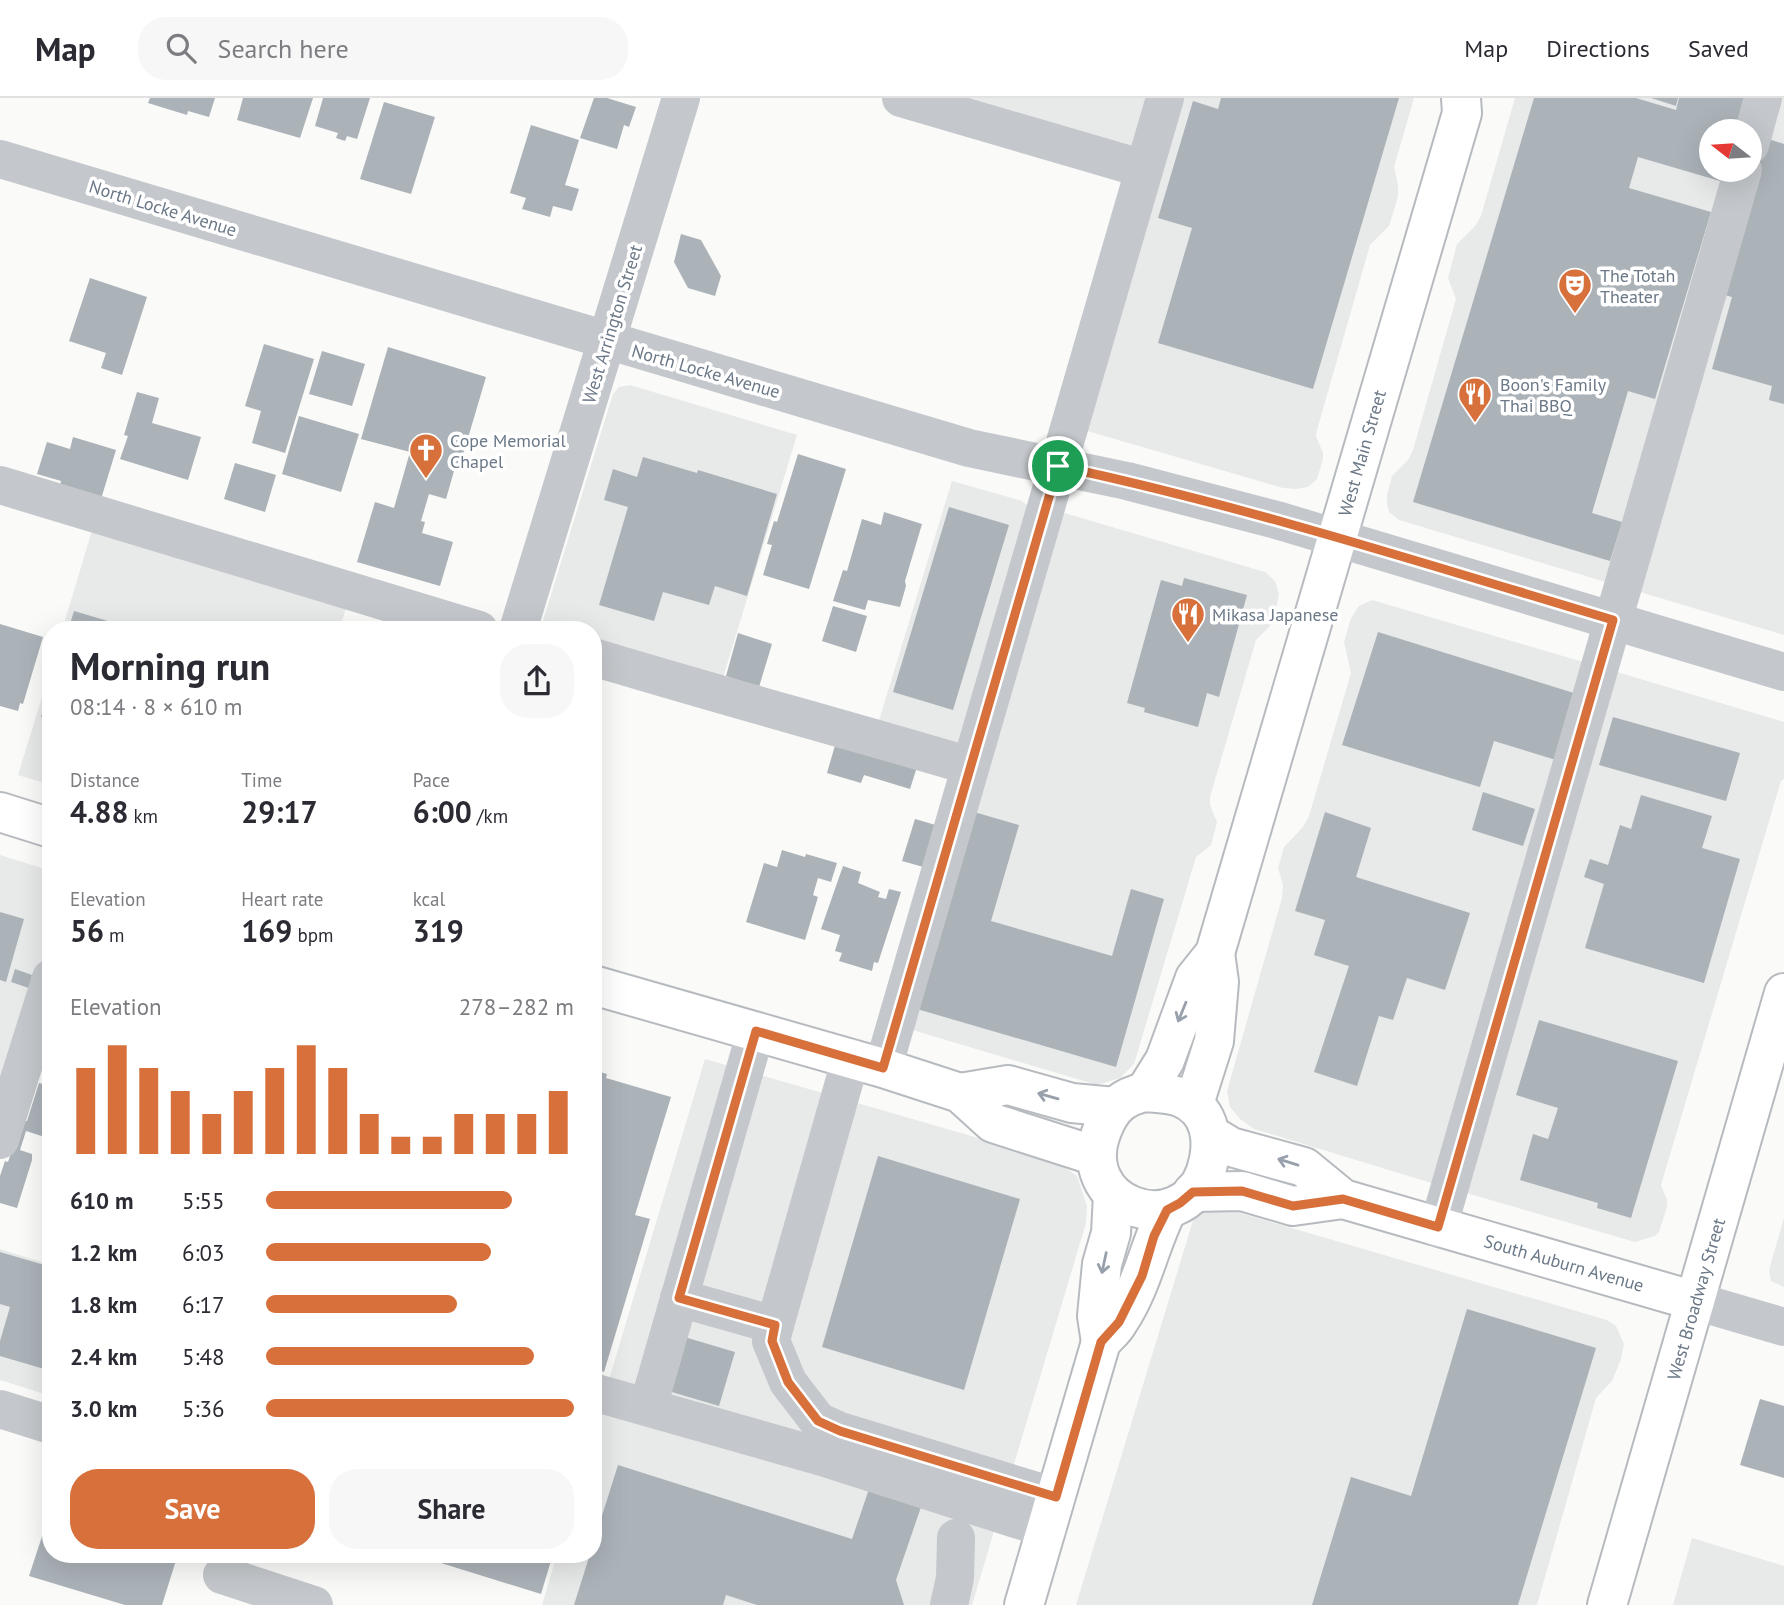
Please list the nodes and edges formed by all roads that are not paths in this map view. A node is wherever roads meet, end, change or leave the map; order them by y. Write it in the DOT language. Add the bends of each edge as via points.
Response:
graph roads {
  1 [pos="681,98"];
  2 [pos="901,98"];
  3 [pos="1165,98"];
  4 [pos="1763,98"];
  5 [pos="1465,103"];
  6 [pos="1757,119"];
  7 [pos="0,159"];
  8 [pos="1144,169"];
  9 [pos="1740,182"];
  10 [pos="607,341"];
  11 [pos="1058,466"];
  12 [pos="0,485"];
  13 [pos="1337,538"];
  14 [pos="1613,620"];
  15 [pos="449,621"];
  16 [pos="521,621"];
  17 [pos="602,660"];
  18 [pos="1784,673"];
  19 [pos="971,766"];
  20 [pos="0,812"];
  21 [pos="42,825"];
  22 [pos="1215,953"];
  23 [pos="602,988"];
  24 [pos="1784,993"];
  25 [pos="42,1007"];
  26 [pos="756,1031"];
  27 [pos="867,1063"];
  28 [pos="960,1093"];
  29 [pos="1130,1099"];
  30 [pos="1202,1120"];
  31 [pos="0,1140"];
  32 [pos="1096,1156"];
  33 [pos="1113,1195"];
  34 [pos="1343,1199"];
  35 [pos="1180,1201"];
  36 [pos="1438,1227"];
  37 [pos="679,1298"];
  38 [pos="1695,1301"];
  39 [pos="775,1325"];
  40 [pos="1784,1327"];
  41 [pos="1101,1342"];
  42 [pos="602,1394"];
  43 [pos="648,1407"];
  44 [pos="0,1409"];
  45 [pos="42,1422"];
  46 [pos="1051,1513"];
  47 [pos="956,1538"];
  48 [pos="221,1578"];
  49 [pos="274,1599"];
  50 [pos="314,1605"];
  51 [pos="949,1605"];
  52 [pos="1024,1605"];
  53 [pos="1606,1605"];
  1 -- 10 [label="street, West Arrington Street"];
  2 -- 8 [label="street"];
  3 -- 8 [label="street"];
  4 -- 6 [label="street"];
  5 -- 13 [label="main road, West Main Street"];
  7 -- 10 [label="street, North Locke Avenue"];
  8 -- 11 [label="street"];
  9 -- 14 [label="street"];
  10 -- 11 [label="street, North Locke Avenue" via="969,448"];
  10 -- 16 [label="street, West Arrington Street"];
  11 -- 13 [label="street, North Locke Avenue"];
  11 -- 19 [label="street"];
  12 -- 15 [label="street"];
  13 -- 14 [label="street, North Locke Avenue"];
  13 -- 22 [label="main road, West Main Street"];
  14 -- 18 [label="street, North Locke Avenue"];
  14 -- 36 [label="street"];
  17 -- 19 [label="street"];
  19 -- 27 [label="street"];
  20 -- 21 [label="main road"];
  22 -- 29 [label="main road, West Main Street, one-way" via="1195,978 1165,1060"];
  22 -- 30 [label="main road, West Main Street" via="1219,982"];
  23 -- 26 [label="main road"];
  24 -- 38 [label="main road, West Broadway Street"];
  25 -- 31 [label="street"];
  26 -- 27 [label="main road"];
  26 -- 37 [label="street"];
  27 -- 28 [label="main road"];
  27 -- 39 [label="street"];
  29 -- 28 [label="main road, one-way" via="1072,1103 1008,1085"];
  28 -- 32 [label="main road" via="993,1123"];
  29 -- 30 [label="main road" via="1180,1097"];
  29 -- 32 [label="main road" via="1098,1138"];
  34 -- 30 [label="main road, South Auburn Avenue, one-way" via="1304,1167 1231,1147"];
  30 -- 35 [label="main road" via="1212,1154 1205,1176"];
  32 -- 33 [label="main road" via="1102,1183"];
  33 -- 35 [label="main road" via="1149,1210"];
  33 -- 41 [label="main road, one-way" via="1097,1316"];
  34 -- 35 [label="main road, South Auburn Avenue" via="1293,1206 1242,1191"];
  34 -- 36 [label="main road, South Auburn Avenue"];
  35 -- 41 [label="main road" via="1154,1236 1142,1276 1119,1322"];
  36 -- 38 [label="main road, South Auburn Avenue"];
  37 -- 39 [label="street"];
  37 -- 43 [label="street"];
  38 -- 40 [label="street, South Auburn Avenue"];
  38 -- 53 [label="main road, West Broadway Street"];
  39 -- 46 [label="street" via="772,1341 788,1382 818,1421"];
  41 -- 46 [label="main road"];
  42 -- 43 [label="street"];
  43 -- 46 [label="street" via="822,1457"];
  44 -- 45 [label="street"];
  46 -- 52 [label="main road"];
  47 -- 51 [label="street"];
  48 -- 49 [label="street"];
  49 -- 50 [label="street"];
}
